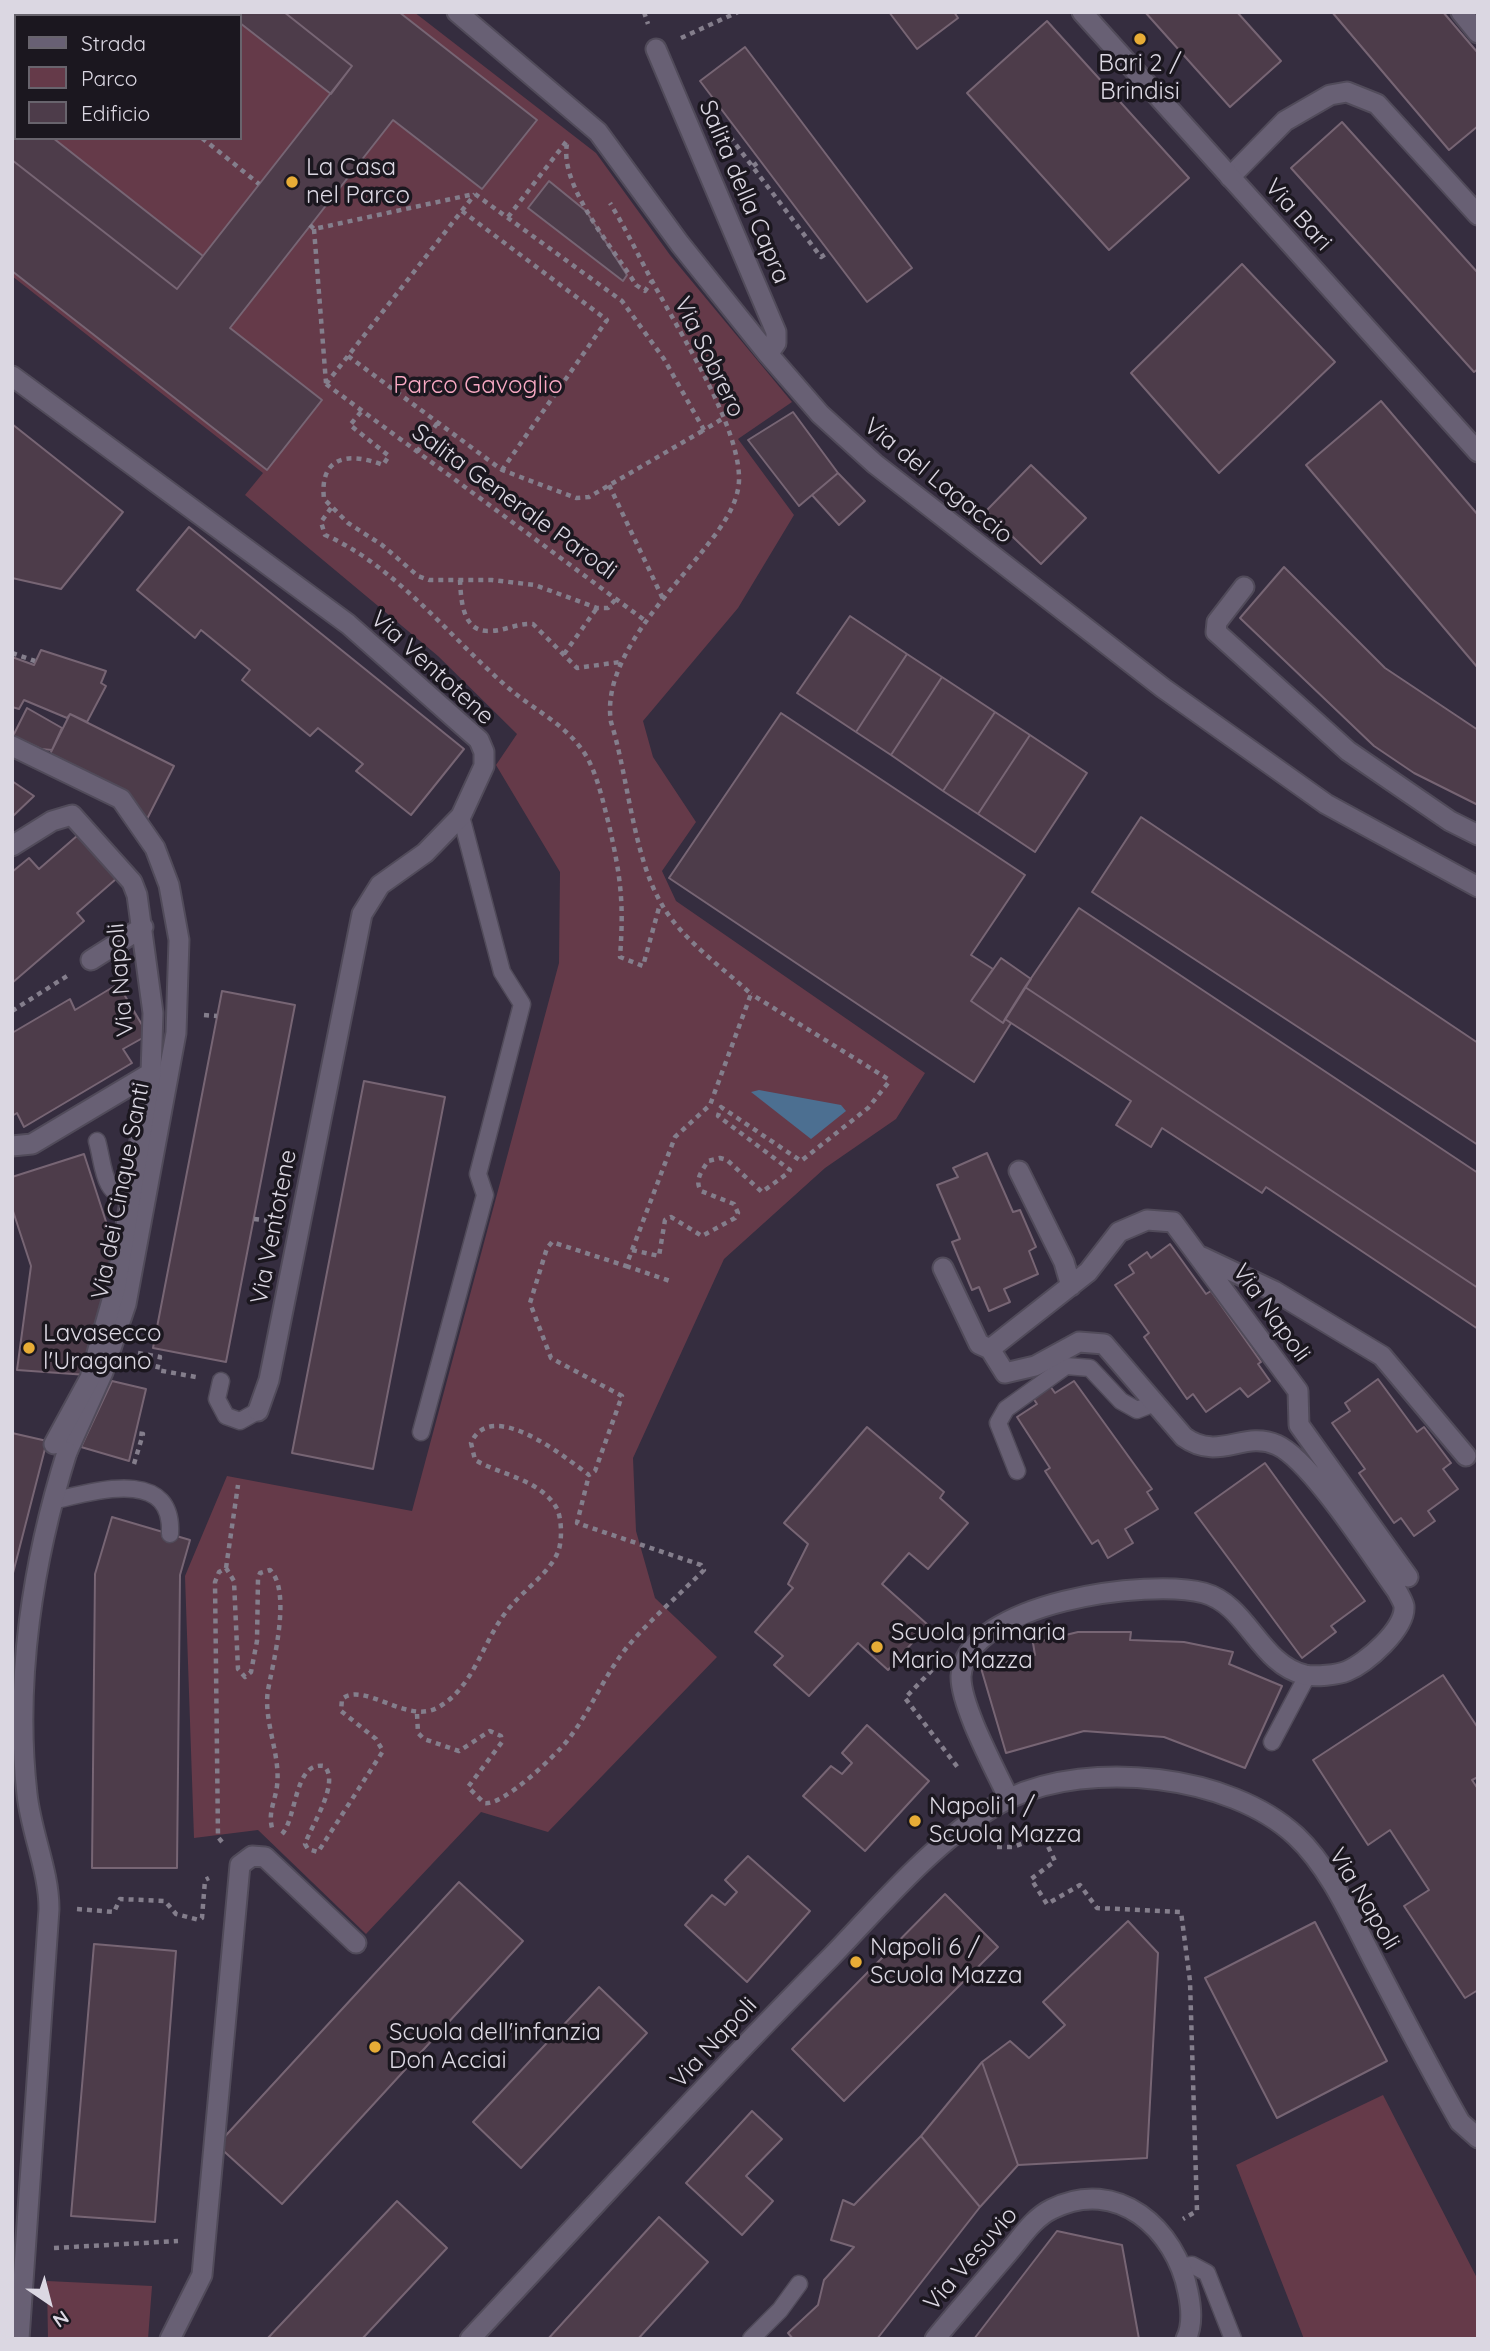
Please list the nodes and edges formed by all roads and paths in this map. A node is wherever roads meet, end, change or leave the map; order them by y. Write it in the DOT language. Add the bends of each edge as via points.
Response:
graph roads {
  1 [pos="457,12"];
  2 [pos="738,12"];
  3 [pos="1082,12"];
  4 [pos="1461,12"];
  5 [pos="1478,33"];
  6 [pos="656,49"];
  7 [pos="726,130"];
  8 [pos="204,140"];
  9 [pos="760,160"];
  10 [pos="752,166"];
  11 [pos="1230,177"];
  12 [pos="259,184"];
  13 [pos="475,194"];
  14 [pos="607,199"];
  15 [pos="462,211"];
  16 [pos="1478,215"];
  17 [pos="508,217"];
  18 [pos="830,252"];
  19 [pos="652,281"];
  20 [pos="768,354"];
  21 [pos="348,356"];
  22 [pos="12,376"];
  23 [pos="326,384"];
  24 [pos="361,412"];
  25 [pos="722,419"];
  26 [pos="438,422"];
  27 [pos="704,430"];
  28 [pos="1478,452"];
  29 [pos="417,453"];
  30 [pos="502,470"];
  31 [pos="609,485"];
  32 [pos="331,508"];
  33 [pos="460,580"];
  34 [pos="1244,587"];
  35 [pos="616,599"];
  36 [pos="664,601"];
  37 [pos="597,608"];
  38 [pos="648,622"];
  39 [pos="12,653"];
  40 [pos="564,654"];
  41 [pos="36,661"];
  42 [pos="620,662"];
  43 [pos="12,746"];
  44 [pos="461,816"];
  45 [pos="1478,835"];
  46 [pos="13,846"];
  47 [pos="1478,887"];
  48 [pos="661,903"];
  49 [pos="142,927"];
  50 [pos="91,960"];
  51 [pos="751,994"];
  52 [pos="12,1011"];
  53 [pos="151,1073"];
  54 [pos="97,1141"];
  55 [pos="12,1146"];
  56 [pos="1019,1171"];
  57 [pos="131,1198"];
  58 [pos="632,1250"];
  59 [pos="1198,1255"];
  60 [pos="626,1266"];
  61 [pos="943,1268"];
  62 [pos="673,1282"];
  63 [pos="1071,1286"];
  64 [pos="140,1341"];
  65 [pos="990,1349"];
  66 [pos="221,1381"];
  67 [pos="1154,1403"];
  68 [pos="258,1411"];
  69 [pos="421,1432"];
  70 [pos="136,1433"];
  71 [pos="60,1448"];
  72 [pos="1466,1456"];
  73 [pos="122,1462"];
  74 [pos="1017,1471"];
  75 [pos="589,1475"];
  76 [pos="238,1485"];
  77 [pos="52,1501"];
  78 [pos="170,1534"];
  79 [pos="226,1568"];
  80 [pos="1408,1577"];
  81 [pos="941,1661"];
  82 [pos="1307,1676"];
  83 [pos="417,1714"];
  84 [pos="1272,1742"];
  85 [pos="963,1774"];
  86 [pos="1009,1799"];
  87 [pos="998,1847"];
  88 [pos="239,1872"];
  89 [pos="49,1894"];
  90 [pos="356,1943"];
  91 [pos="1477,2139"];
  92 [pos="1162,2233"];
  93 [pos="206,2239"];
  94 [pos="25,2249"];
  95 [pos="1182,2266"];
  96 [pos="799,2284"];
  97 [pos="19,2339"];
  98 [pos="170,2339"];
  99 [pos="470,2339"];
  100 [pos="751,2339"];
  101 [pos="935,2339"];
  102 [pos="1186,2339"];
  103 [pos="1233,2339"];
  1 -- 20 [label="street, Via del Lagaccio" via="598,132"];
  2 -- 6 [label="path"];
  3 -- 11 [label="street, Via Bari"];
  4 -- 5 [label="street"];
  6 -- 20 [label="street, Salita della Capra" via="776,332 776,343"];
  7 -- 10 [label="path"];
  8 -- 12 [label="path"];
  9 -- 10 [label="path"];
  10 -- 18 [label="path" via="821,257"];
  11 -- 16 [label="street" via="1285,121 1330,95 1347,92 1377,104"];
  11 -- 28 [label="street, Via Bari"];
  13 -- 15 [label="path"];
  13 -- 17 [label="path"];
  13 -- 23 [label="path" via="312,227"];
  14 -- 19 [label="path, Via Sobrero"];
  15 -- 21 [label="path"];
  15 -- 30 [label="path" via="607,320"];
  17 -- 19 [label="path" via="570,136 565,164 573,184 636,285 645,291"];
  17 -- 27 [label="path" via="621,301 664,359"];
  19 -- 25 [label="path, Via Sobrero"];
  20 -- 47 [label="street, Via del Lagaccio" via="820,414 876,464 1163,688 1326,804"];
  21 -- 23 [label="path"];
  21 -- 26 [label="path"];
  22 -- 44 [label="street, Via Ventotene" via="348,624 460,720 484,752 478,781"];
  23 -- 24 [label="path, Salita Generale Parodi"];
  24 -- 29 [label="path, Salita Generale Parodi"];
  24 -- 32 [label="path" via="351,425 389,456 383,464 361,456 339,461 324,482 324,499"];
  25 -- 27 [label="path"];
  25 -- 36 [label="path, Via Sobrero" via="738,468 735,498 713,538"];
  26 -- 29 [label="path"];
  26 -- 30 [label="path"];
  27 -- 31 [label="path"];
  29 -- 35 [label="path, Salita Generale Parodi"];
  30 -- 31 [label="path" via="583,499"];
  31 -- 36 [label="path"];
  32 -- 33 [label="path" via="418,576"];
  32 -- 48 [label="path" via="321,522 326,535 361,553 503,684 561,726 587,758 602,792 620,873 624,921 620,957 643,965"];
  33 -- 37 [label="path" via="535,585"];
  33 -- 40 [label="path" via="461,610 477,628 488,632 533,624"];
  34 -- 45 [label="street" via="1217,622 1216,632 1348,751"];
  35 -- 37 [label="path" via="608,608"];
  35 -- 38 [label="path, Salita Generale Parodi"];
  36 -- 38 [label="path, Via Sobrero"];
  37 -- 40 [label="path"];
  38 -- 42 [label="path, Via Sobrero"];
  39 -- 41 [label="path"];
  40 -- 42 [label="path" via="577,668"];
  42 -- 48 [label="path, Via Sobrero" via="610,695 611,722 649,875"];
  43 -- 71 [label="street, Via dei Cinque Santi" via="121,799 155,848 169,885 179,940 176,1033 126,1304 103,1372"];
  44 -- 68 [label="street, Via Ventotene" via="425,853 380,885 362,914 269,1380"];
  44 -- 69 [label="lane" via="502,972 522,1004 478,1174 485,1195"];
  46 -- 49 [label="street, Via Napoli" via="52,821 72,816 132,882"];
  48 -- 51 [label="path, Via Sobrero" via="680,929"];
  49 -- 50 [label="street"];
  49 -- 53 [label="street, Via Napoli" via="153,1013"];
  50 -- 52 [label="path"];
  51 -- 58 [label="path" via="710,1105 675,1137"];
  51 -- 58 [label="path, Via Sobrero" via="888,1083 868,1108 801,1161 721,1107 718,1116 790,1170 762,1192 727,1160 708,1161 698,1186 734,1204 735,1218 702,1236 671,1217 663,1228 659,1256"];
  53 -- 55 [label="street" via="32,1144"];
  53 -- 57 [label="street, Via Napoli"];
  54 -- 57 [label="lane" via="111,1191"];
  56 -- 63 [label="street"];
  57 -- 71 [label="street, Via Napoli" via="116,1286 90,1378"];
  58 -- 60 [label="path"];
  59 -- 63 [label="street, Via Napoli" via="1174,1222 1147,1220 1119,1232"];
  59 -- 72 [label="street, Via Napoli" via="1274,1291 1382,1356"];
  59 -- 80 [label="street, Via Napoli" via="1298,1391 1299,1425"];
  60 -- 62 [label="path"];
  60 -- 75 [label="path" via="552,1242 530,1303 551,1358 622,1395 595,1471"];
  61 -- 65 [label="street" via="979,1344"];
  63 -- 65 [label="street, Via Napoli"];
  64 -- 66 [label="path" via="138,1352 160,1357 157,1370"];
  65 -- 67 [label="street" via="1005,1373 1035,1366 1079,1342 1104,1344"];
  66 -- 68 [label="lane, Via Ventotene" via="217,1399 226,1416 240,1421"];
  67 -- 74 [label="lane" via="1137,1410 1121,1401 1090,1368 1066,1366 1006,1409 998,1423"];
  67 -- 82 [label="street" via="1197,1446 1212,1449 1244,1441 1276,1445 1306,1468 1397,1591 1404,1606 1400,1623 1376,1652 1346,1672"];
  70 -- 73 [label="path" via="143,1434 134,1465"];
  71 -- 77 [label="street, Via dei Cinque Santi"];
  75 -- 83 [label="path" via="538,1438 491,1424 475,1435 471,1443 475,1460 511,1473 556,1506 559,1548 554,1560 508,1609 457,1693 436,1709"];
  75 -- 83 [label="path" via="577,1523 685,1559 704,1570 630,1644 567,1741 493,1804 484,1803 468,1787 502,1742 501,1736 490,1731 459,1751 424,1739 418,1733"];
  76 -- 79 [label="path"];
  77 -- 78 [label="lane" via="110,1489 145,1491 167,1506"];
  77 -- 89 [label="street, Via dei Cinque Santi" via="25,1650 23,1749 27,1796"];
  79 -- 83 [label="path" via="234,1581 237,1669 245,1677 251,1672 257,1641 258,1578 270,1570 275,1579 281,1622 267,1695 277,1785 269,1817 274,1834 285,1832 310,1769 324,1766 327,1791 306,1844 318,1852 381,1755 380,1743 341,1711 342,1699 356,1694"];
  79 -- 88 [label="path" via="215,1582 218,1837"];
  81 -- 85 [label="path" via="905,1698"];
  82 -- 84 [label="lane"];
  82 -- 86 [label="street" via="1285,1668 1232,1610 1206,1593 1121,1589 1028,1614 977,1644 961,1677 975,1724"];
  86 -- 91 [label="street, Via Napoli" via="1045,1785 1088,1778 1164,1780 1235,1799 1296,1836 1326,1875 1460,2122"];
  86 -- 99 [label="street, Via Napoli" via="947,1841 898,1888"];
  87 -- 92 [label="path" via="1013,1847 1042,1836 1055,1861 1031,1879 1047,1904 1080,1885 1097,1908 1181,1912 1190,1981 1197,2211"];
  88 -- 89 [label="path" via="207,1878 199,1920 176,1914 165,1901 120,1899 114,1912 71,1909"];
  88 -- 90 [label="street" via="252,1856 265,1857"];
  88 -- 93 [label="street"];
  89 -- 94 [label="street, Via dei Cinque Santi"];
  92 -- 95 [label="street, Via Vesuvio"];
  92 -- 101 [label="street, Via Vesuvio" via="1144,2217 1116,2203 1084,2200 1050,2210 1038,2218"];
  93 -- 94 [label="path"];
  93 -- 98 [label="street" via="197,2291"];
  94 -- 97 [label="street, Via dei Cinque Santi"];
  95 -- 102 [label="street, Via Vesuvio" via="1190,2308"];
  95 -- 103 [label="lane" via="1192,2264 1207,2273"];
  96 -- 100 [label="lane"];
}
